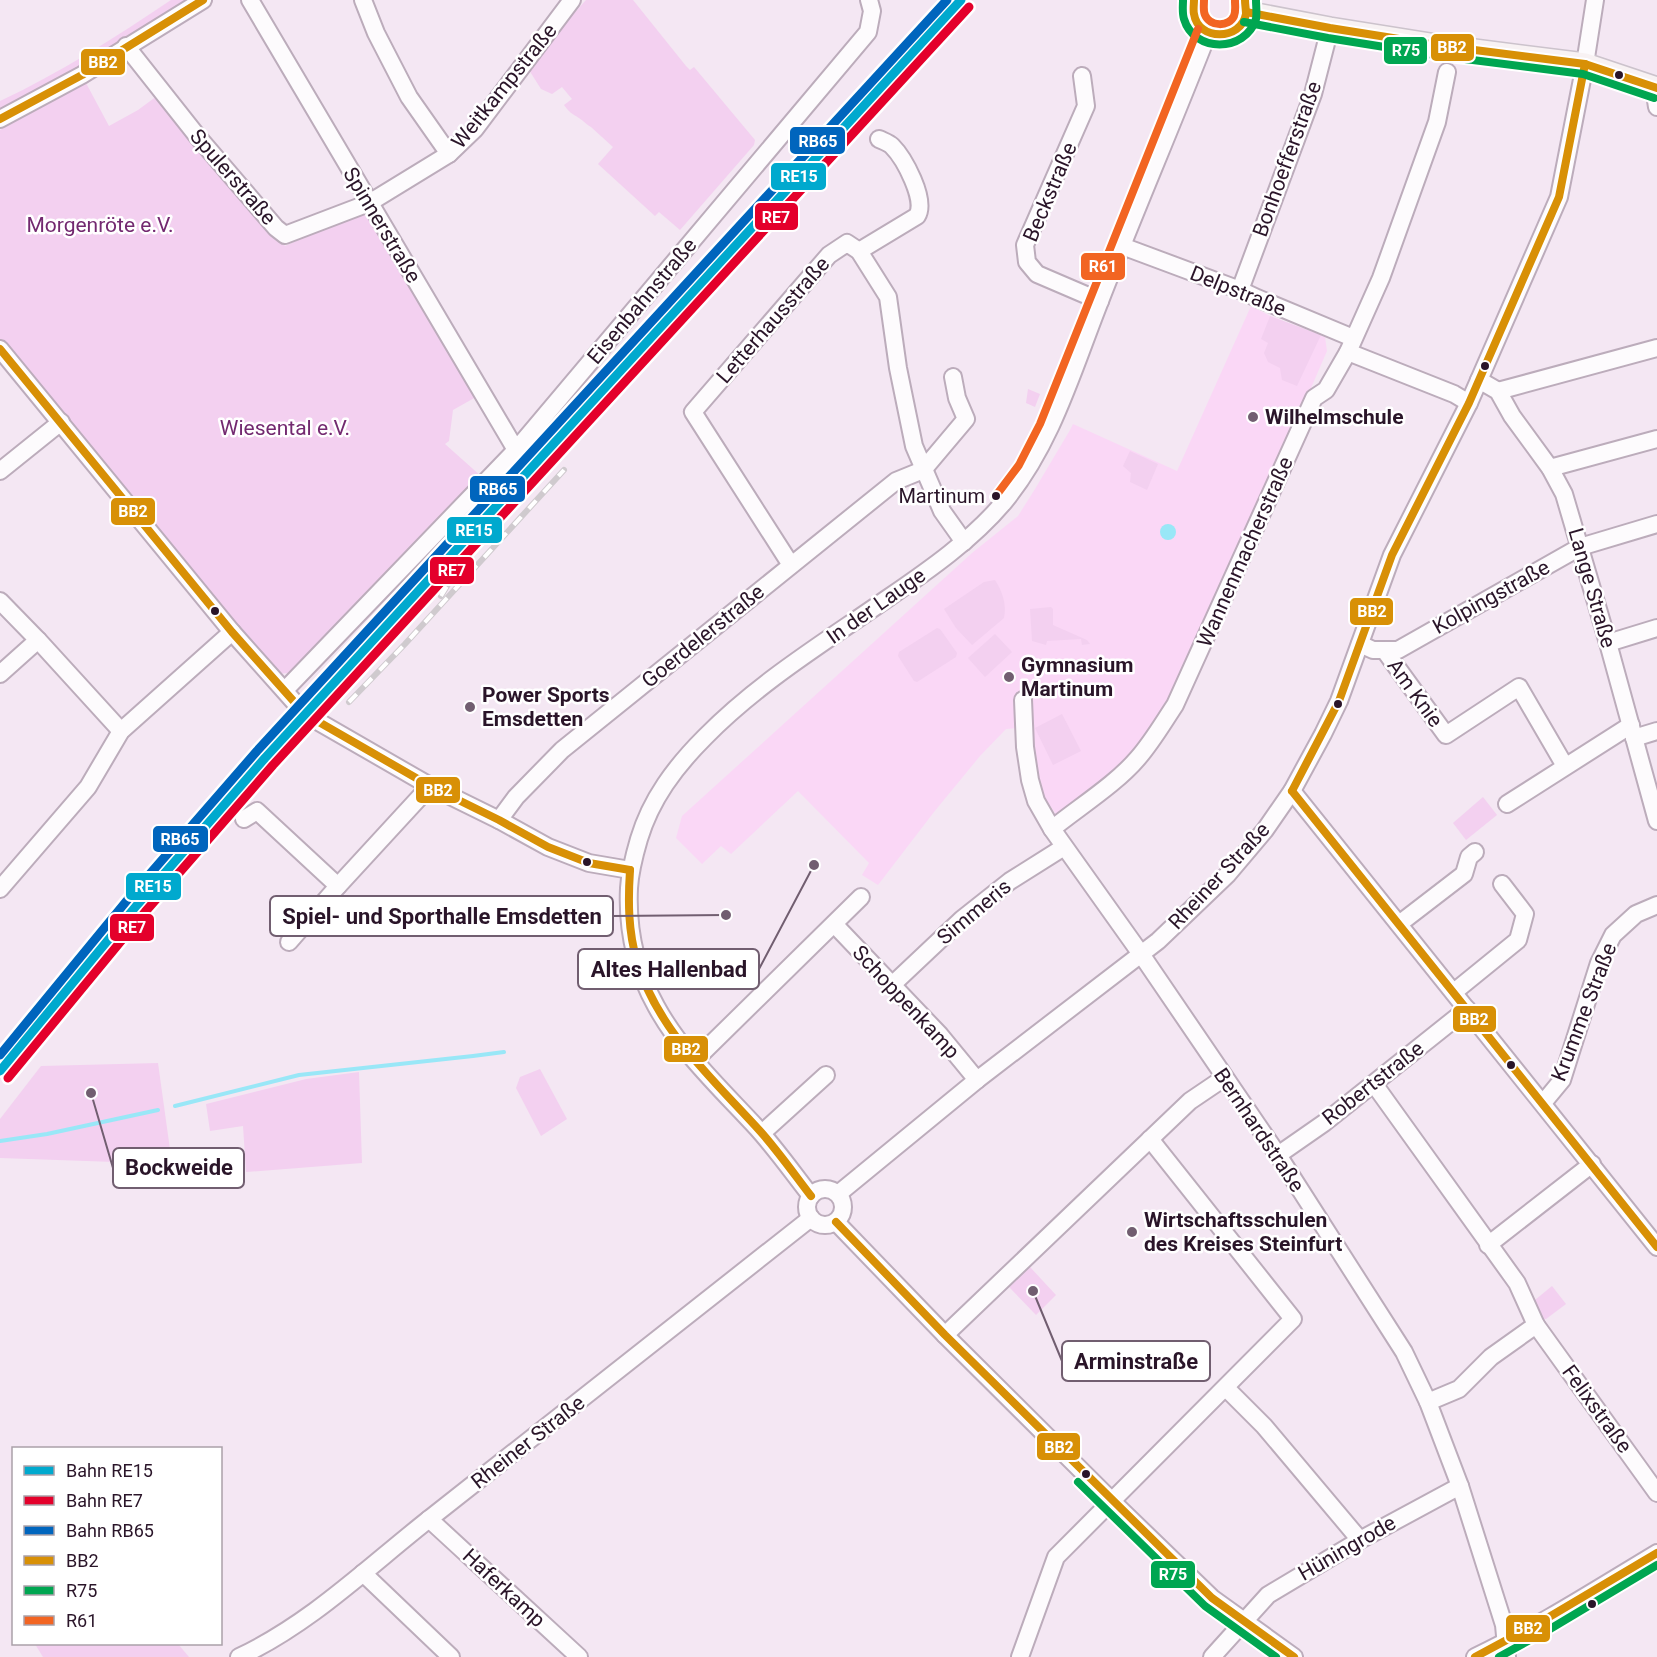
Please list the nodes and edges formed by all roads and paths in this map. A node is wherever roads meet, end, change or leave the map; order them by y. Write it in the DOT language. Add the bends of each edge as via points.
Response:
graph roads {
  1 [pos="203,0"];
  2 [pos="250,0"];
  3 [pos="363,0"];
  4 [pos="572,0"];
  5 [pos="869,0"];
  6 [pos="1194,0"];
  7 [pos="1594,0"];
  8 [pos="1246,6"];
  9 [pos="1330,28"];
  10 [pos="1208,33"];
  11 [pos="126,46"];
  12 [pos="1585,64"];
  13 [pos="1447,72"];
  14 [pos="1083,76"];
  15 [pos="1656,94"];
  16 [pos="0,119"];
  17 [pos="879,139"];
  18 [pos="449,154"];
  19 [pos="369,203"];
  20 [pos="1122,246"];
  21 [pos="859,251"];
  22 [pos="1240,290"];
  23 [pos="1100,301"];
  24 [pos="1350,345"];
  25 [pos="1657,348"];
  26 [pos="0,349"];
  27 [pos="953,377"];
  28 [pos="1479,380"];
  29 [pos="1498,391"];
  30 [pos="1469,403"];
  31 [pos="61,422"];
  32 [pos="1657,439"];
  33 [pos="516,450"];
  34 [pos="1550,468"];
  35 [pos="923,470"];
  36 [pos="0,471"];
  37 [pos="1657,524"];
  38 [pos="964,542"];
  39 [pos="1580,547"];
  40 [pos="791,566"];
  41 [pos="0,601"];
  42 [pos="1657,628"];
  43 [pos="232,632"];
  44 [pos="38,640"];
  45 [pos="1608,643"];
  46 [pos="1360,644"];
  47 [pos="1384,651"];
  48 [pos="0,675"];
  49 [pos="285,690"];
  50 [pos="1023,700"];
  51 [pos="121,731"];
  52 [pos="1657,731"];
  53 [pos="1633,732"];
  54 [pos="1565,766"];
  55 [pos="430,786"];
  56 [pos="1292,790"];
  57 [pos="1507,804"];
  58 [pos="244,819"];
  59 [pos="499,820"];
  60 [pos="1657,821"];
  61 [pos="1052,829"];
  62 [pos="1064,847"];
  63 [pos="1475,852"];
  64 [pos="630,870"];
  65 [pos="1502,884"];
  66 [pos="338,886"];
  67 [pos="0,889"];
  68 [pos="861,897"];
  69 [pos="1657,905"];
  70 [pos="834,924"];
  71 [pos="1399,924"];
  72 [pos="289,942"];
  73 [pos="1141,954"];
  74 [pos="892,985"];
  75 [pos="1454,992"];
  76 [pos="1467,1009"];
  77 [pos="694,1060"];
  78 [pos="826,1075"];
  79 [pos="1224,1078"];
  80 [pos="977,1080"];
  81 [pos="1374,1084"];
  82 [pos="1543,1103"];
  83 [pos="762,1133"];
  84 [pos="1150,1139"];
  85 [pos="1278,1155"];
  86 [pos="1592,1164"];
  87 [pos="838,1194"];
  88 [pos="811,1196"];
  89 [pos="811,1218"];
  90 [pos="836,1222"];
  91 [pos="1488,1245"];
  92 [pos="1657,1247"];
  93 [pos="1536,1325"];
  94 [pos="945,1335"];
  95 [pos="1226,1388"];
  96 [pos="1428,1402"];
  97 [pos="1460,1486"];
  98 [pos="1657,1493"];
  99 [pos="1112,1502"];
  100 [pos="429,1519"];
  101 [pos="1360,1540"];
  102 [pos="1657,1553"];
  103 [pos="363,1573"];
  104 [pos="1243,1621"];
  105 [pos="1507,1649"];
  106 [pos="269,1651"];
  107 [pos="239,1657"];
  108 [pos="451,1657"];
  109 [pos="579,1657"];
  110 [pos="1020,1657"];
  111 [pos="1212,1657"];
  112 [pos="1294,1657"];
  113 [pos="1475,1657"];
  1 -- 11 [label="street"];
  2 -- 19 [label="street, Spinnerstraße"];
  3 -- 18 [label="street" via="409,97"];
  4 -- 18 [label="street, Weitkampstraße" via="475,129"];
  5 -- 33 [label="street, Eisenbahnstraße" via="872,11 868,32"];
  6 -- 10 [label="main road" via="1196,22"];
  7 -- 12 [label="street, Rheiner Straße"];
  8 -- 9 [label="main road"];
  8 -- 10 [label="main road" via="1245,19 1236,31 1222,36"];
  9 -- 12 [label="main road"];
  9 -- 22 [label="street, Bonhoefferstraße" via="1313,94"];
  10 -- 20 [label="street, In der Lauge"];
  11 -- 16 [label="street" via="82,75"];
  11 -- 19 [label="street, Spulerstraße" via="198,137 285,235"];
  12 -- 15 [label="main road"];
  12 -- 28 [label="street, Rheiner Straße" via="1559,197"];
  13 -- 24 [label="street, Wannenmacherstraße" via="1434,132 1381,278"];
  14 -- 23 [label="street, Beckstraße" via="1086,106 1025,245 1027,262 1037,274"];
  17 -- 21 [label="street, Letterhausstraße" via="891,145 910,172 920,211"];
  18 -- 19 [label="street, Weitkampstraße"];
  19 -- 33 [label="street, Spinnerstraße"];
  20 -- 22 [label="street, Delpstraße"];
  20 -- 23 [label="street, In der Lauge"];
  21 -- 35 [label="street, Letterhausstraße" via="888,297 898,368 914,446"];
  21 -- 40 [label="street, Letterhausstraße" via="847,243 829,255 693,412"];
  22 -- 24 [label="street, Delpstraße"];
  23 -- 38 [label="street, In der Lauge" via="1050,428 1028,471"];
  24 -- 30 [label="street, Delpstraße"];
  24 -- 61 [label="street, Wannenmacherstraße" via="1326,390 1314,399 1175,705 1137,759"];
  25 -- 29 [label="street"];
  26 -- 31 [label="street"];
  27 -- 35 [label="street" via="966,419"];
  28 -- 29 [label="street"];
  28 -- 30 [label="street, Rheiner Straße"];
  29 -- 34 [label="street, Lange Straße"];
  30 -- 46 [label="street, Rheiner Straße" via="1392,555"];
  31 -- 36 [label="street"];
  31 -- 43 [label="street"];
  32 -- 34 [label="street"];
  33 -- 49 [label="street, Eisenbahnstraße"];
  34 -- 39 [label="street, Lange Straße" via="1564,494"];
  35 -- 38 [label="street, Letterhausstraße" via="942,511"];
  35 -- 40 [label="street, Goerdelerstraße" via="896,481"];
  37 -- 39 [label="street, Kolpingstraße"];
  38 -- 64 [label="street, In der Lauge" via="757,690 720,721 677,767 661,791 643,828"];
  39 -- 45 [label="street, Lange Straße"];
  39 -- 47 [label="street, Kolpingstraße" via="1398,650"];
  40 -- 59 [label="street, Goerdelerstraße" via="562,750"];
  41 -- 44 [label="street"];
  42 -- 45 [label="street"];
  43 -- 49 [label="street"];
  43 -- 51 [label="street"];
  44 -- 48 [label="street"];
  44 -- 51 [label="street"];
  45 -- 53 [label="street, Lange Straße"];
  46 -- 47 [label="street"];
  46 -- 56 [label="street, Rheiner Straße" via="1339,701"];
  47 -- 54 [label="street, Am Knie" via="1446,735 1520,687"];
  49 -- 55 [label="street" via="305,714"];
  50 -- 61 [label="street, Bernhardstraße" via="1030,780 1036,801"];
  51 -- 67 [label="street" via="88,787"];
  52 -- 53 [label="street"];
  53 -- 54 [label="street"];
  53 -- 60 [label="street, Lange Straße"];
  54 -- 57 [label="street"];
  55 -- 59 [label="street"];
  55 -- 66 [label="street"];
  56 -- 71 [label="street"];
  56 -- 73 [label="street, Rheiner Straße" via="1227,875"];
  58 -- 66 [label="street" via="257,811"];
  59 -- 64 [label="street" via="573,858"];
  61 -- 62 [label="street, Bernhardstraße"];
  62 -- 73 [label="street, Bernhardstraße"];
  62 -- 74 [label="street, Simmeris" via="1010,881 962,919"];
  63 -- 71 [label="street" via="1468,857 1464,874"];
  64 -- 77 [label="street, In der Lauge" via="630,930 641,975 665,1022"];
  65 -- 75 [label="street" via="1525,914 1518,940"];
  66 -- 72 [label="street"];
  68 -- 70 [label="street"];
  69 -- 82 [label="street, Krumme Straße" via="1636,914 1613,935 1599,963 1562,1080"];
  70 -- 74 [label="street, Schoppenkamp"];
  70 -- 77 [label="street"];
  71 -- 75 [label="street"];
  73 -- 79 [label="street, Bernhardstraße"];
  73 -- 80 [label="street, Rheiner Straße"];
  74 -- 80 [label="street, Schoppenkamp"];
  75 -- 76 [label="street"];
  76 -- 81 [label="street, Robertstraße"];
  76 -- 82 [label="street"];
  77 -- 83 [label="street, In der Lauge"];
  78 -- 83 [label="street"];
  79 -- 84 [label="street" via="1190,1101"];
  79 -- 85 [label="street, Bernhardstraße"];
  80 -- 87 [label="street, Rheiner Straße"];
  81 -- 85 [label="street, Robertstraße"];
  81 -- 91 [label="street, Felixstraße"];
  82 -- 86 [label="street"];
  83 -- 88 [label="street, In der Lauge"];
  84 -- 94 [label="street"];
  84 -- 95 [label="street" via="1293,1319"];
  85 -- 96 [label="street, Bernhardstraße" via="1404,1352"];
  86 -- 91 [label="street"];
  86 -- 92 [label="street"];
  87 -- 88 [label="street" via="824,1189"];
  87 -- 90 [label="street" via="844,1208"];
  88 -- 89 [label="street" via="807,1207"];
  89 -- 90 [label="street" via="823,1225"];
  89 -- 100 [label="street, Rheiner Straße"];
  90 -- 94 [label="street"];
  91 -- 93 [label="street, Felixstraße" via="1517,1283"];
  93 -- 96 [label="street" via="1491,1358 1459,1389"];
  93 -- 98 [label="street, Felixstraße"];
  94 -- 99 [label="street"];
  95 -- 99 [label="street"];
  95 -- 101 [label="street" via="1264,1426"];
  96 -- 97 [label="street, Bernhardstraße"];
  97 -- 101 [label="street, Hüningrode"];
  97 -- 105 [label="street, Bernhardstraße" via="1504,1624"];
  99 -- 104 [label="street" via="1212,1598"];
  99 -- 110 [label="street" via="1056,1557"];
  100 -- 103 [label="street, Rheiner Straße"];
  100 -- 109 [label="street, Haferkamp"];
  101 -- 104 [label="street, Hüningrode" via="1268,1595"];
  102 -- 105 [label="street"];
  103 -- 106 [label="street, Rheiner Straße"];
  103 -- 108 [label="street"];
  104 -- 111 [label="street, Hüningrode"];
  104 -- 112 [label="street"];
  105 -- 113 [label="street"];
  106 -- 107 [label="street, Rheiner Straße"];
}
